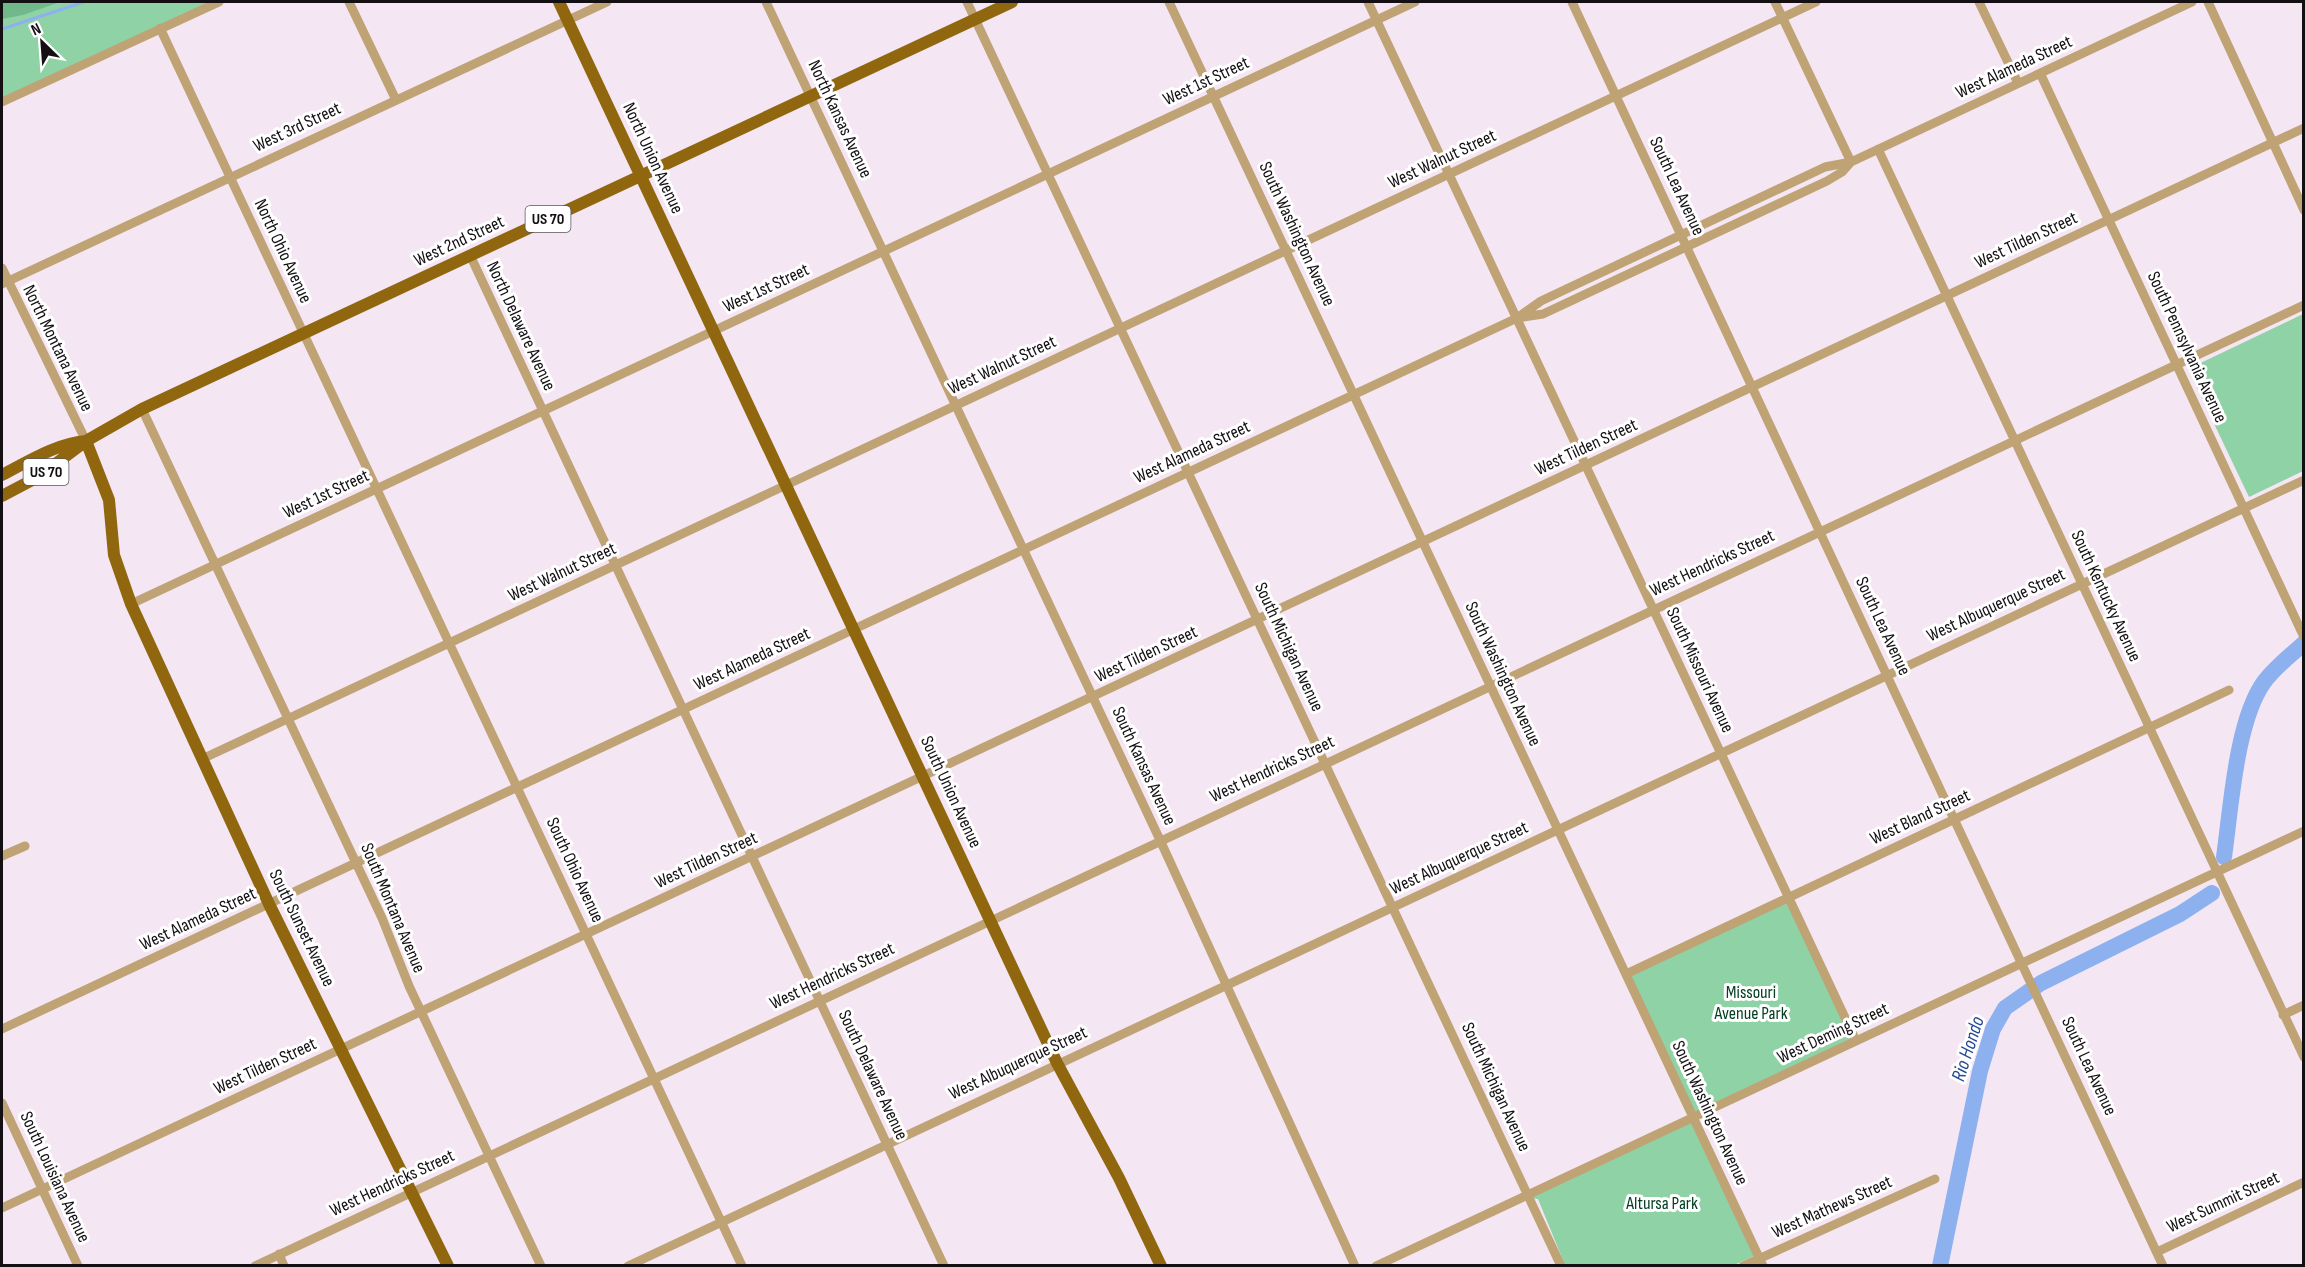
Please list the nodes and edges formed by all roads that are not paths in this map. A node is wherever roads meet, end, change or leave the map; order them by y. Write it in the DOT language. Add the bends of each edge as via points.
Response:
graph roads {
  1 [pos="219,2"];
  2 [pos="349,2"];
  3 [pos="559,2"];
  4 [pos="607,2"];
  5 [pos="766,2"];
  6 [pos="967,2"];
  7 [pos="1012,2"];
  8 [pos="1169,2"];
  9 [pos="1368,2"];
  10 [pos="1415,2"];
  11 [pos="1572,2"];
  12 [pos="1775,2"];
  13 [pos="1816,2"];
  14 [pos="1979,2"];
  15 [pos="2192,2"];
  16 [pos="2208,2"];
  17 [pos="1782,17"];
  18 [pos="975,19"];
  19 [pos="568,20"];
  20 [pos="1376,20"];
  21 [pos="160,28"];
  22 [pos="2040,73"];
  23 [pos="2018,83"];
  24 [pos="811,96"];
  25 [pos="1214,96"];
  26 [pos="1616,96"];
  27 [pos="396,100"];
  28 [pos="2,102"];
  29 [pos="2304,128"];
  30 [pos="2272,143"];
  31 [pos="1878,149"];
  32 [pos="1851,162"];
  33 [pos="1048,173"];
  34 [pos="1449,174"];
  35 [pos="642,176"];
  36 [pos="230,177"];
  37 [pos="2304,210"];
  38 [pos="2109,219"];
  39 [pos="1681,234"];
  40 [pos="1687,247"];
  41 [pos="884,250"];
  42 [pos="1286,250"];
  43 [pos="470,255"];
  44 [pos="2,268"];
  45 [pos="5,283"];
  46 [pos="1946,295"];
  47 [pos="2304,305"];
  48 [pos="1517,318"];
  49 [pos="1120,328"];
  50 [pos="714,330"];
  51 [pos="303,333"];
  52 [pos="2177,364"];
  53 [pos="1752,387"];
  54 [pos="1354,395"];
  55 [pos="956,405"];
  56 [pos="142,410"];
  57 [pos="542,411"];
  58 [pos="2014,440"];
  59 [pos="86,441"];
  60 [pos="1586,465"];
  61 [pos="1188,472"];
  62 [pos="2,475"];
  63 [pos="2304,480"];
  64 [pos="787,484"];
  65 [pos="377,488"];
  66 [pos="2,496"];
  67 [pos="2244,507"];
  68 [pos="1820,531"];
  69 [pos="1423,541"];
  70 [pos="1023,550"];
  71 [pos="216,564"];
  72 [pos="615,565"];
  73 [pos="2082,583"];
  74 [pos="131,604"];
  75 [pos="1653,609"];
  76 [pos="1258,619"];
  77 [pos="855,629"];
  78 [pos="2303,636"];
  79 [pos="449,643"];
  80 [pos="1888,674"];
  81 [pos="1491,685"];
  82 [pos="2229,690"];
  83 [pos="1093,697"];
  84 [pos="683,710"];
  85 [pos="288,718"];
  86 [pos="2148,727"];
  87 [pos="1721,753"];
  88 [pos="202,759"];
  89 [pos="1325,763"];
  90 [pos="924,776"];
  91 [pos="518,787"];
  92 [pos="1956,819"];
  93 [pos="1558,830"];
  94 [pos="2304,831"];
  95 [pos="1160,840"];
  96 [pos="25,846"];
  97 [pos="2,856"];
  98 [pos="752,856"];
  99 [pos="356,862"];
  100 [pos="2217,873"];
  101 [pos="1789,897"];
  102 [pos="269,904"];
  103 [pos="1393,907"];
  104 [pos="991,920"];
  105 [pos="586,933"];
  106 [pos="2023,963"];
  107 [pos="1626,974"];
  108 [pos="1227,984"];
  109 [pos="819,1000"];
  110 [pos="2304,1005"];
  111 [pos="421,1011"];
  112 [pos="2283,1015"];
  113 [pos="2,1029"];
  114 [pos="1856,1041"];
  115 [pos="341,1048"];
  116 [pos="2304,1057"];
  117 [pos="1058,1063"];
  118 [pos="654,1077"];
  119 [pos="2,1102"];
  120 [pos="1693,1117"];
  121 [pos="887,1143"];
  122 [pos="489,1155"];
  123 [pos="1935,1179"];
  124 [pos="2304,1182"];
  125 [pos="41,1189"];
  126 [pos="413,1191"];
  127 [pos="1528,1194"];
  128 [pos="2,1208"];
  129 [pos="721,1222"];
  130 [pos="2157,1252"];
  131 [pos="279,1254"];
  132 [pos="1761,1262"];
  133 [pos="78,1266"];
  134 [pos="255,1266"];
  135 [pos="284,1266"];
  136 [pos="448,1266"];
  137 [pos="541,1266"];
  138 [pos="628,1266"];
  139 [pos="742,1266"];
  140 [pos="944,1266"];
  141 [pos="1161,1266"];
  142 [pos="1355,1266"];
  143 [pos="1376,1266"];
  144 [pos="1561,1266"];
  145 [pos="1743,1266"];
  146 [pos="2163,1266"];
  1 -- 21 [label="street"];
  2 -- 27 [label="street"];
  3 -- 19 [label="main road, North Union Avenue"];
  4 -- 19 [label="street, West 3rd Street"];
  5 -- 24 [label="street, North Kansas Avenue"];
  6 -- 18 [label="street, South Michigan Avenue"];
  7 -- 18 [label="main road, West 2nd Street / US 70"];
  8 -- 25 [label="street, South Washington Avenue"];
  9 -- 20 [label="street, South Missouri Avenue"];
  10 -- 20 [label="street, West 1st Street"];
  11 -- 26 [label="street, South Lea Avenue"];
  12 -- 17 [label="street"];
  13 -- 17 [label="street, West Walnut Street"];
  14 -- 23 [label="street"];
  15 -- 22 [label="street, West Alameda Street"];
  16 -- 30 [label="street"];
  17 -- 26 [label="street, West Walnut Street"];
  17 -- 32 [label="street"];
  18 -- 24 [label="main road, West 2nd Street / US 70"];
  18 -- 33 [label="street, South Michigan Avenue"];
  19 -- 27 [label="street, West 3rd Street"];
  19 -- 35 [label="main road, North Union Avenue"];
  20 -- 25 [label="street, West 1st Street"];
  20 -- 34 [label="street, South Missouri Avenue"];
  21 -- 28 [label="street"];
  21 -- 36 [label="street, North Ohio Avenue"];
  22 -- 23 [label="street, West Alameda Street"];
  22 -- 38 [label="street, South Pennsylvania Avenue"];
  23 -- 31 [label="street, West Alameda Street"];
  24 -- 35 [label="main road, West 2nd Street / US 70"];
  24 -- 41 [label="street, North Kansas Avenue"];
  25 -- 33 [label="street, West 1st Street"];
  25 -- 42 [label="street, South Washington Avenue"];
  26 -- 34 [label="street, West Walnut Street"];
  26 -- 39 [label="street, South Lea Avenue"];
  27 -- 36 [label="street, West 3rd Street"];
  29 -- 30 [label="street, West Tilden Street"];
  30 -- 37 [label="street"];
  30 -- 38 [label="street, West Tilden Street"];
  31 -- 32 [label="street, West Alameda Street"];
  31 -- 46 [label="street, South Kentucky Avenue"];
  32 -- 39 [label="street, West Alameda Street" via="1825,167"];
  32 -- 40 [label="street, West Alameda Street" via="1827,182"];
  33 -- 41 [label="street, West 1st Street"];
  33 -- 49 [label="street, South Michigan Avenue"];
  34 -- 42 [label="street, West Walnut Street"];
  34 -- 48 [label="street, South Missouri Avenue"];
  35 -- 43 [label="main road, West 2nd Street / US 70"];
  35 -- 50 [label="main road, North Union Avenue"];
  36 -- 45 [label="street, West 3rd Street"];
  36 -- 51 [label="street, North Ohio Avenue"];
  38 -- 46 [label="street, West Tilden Street"];
  38 -- 52 [label="street, South Pennsylvania Avenue"];
  39 -- 40 [label="street, South Lea Avenue"];
  39 -- 48 [label="street, West Alameda Street" via="1541,301"];
  40 -- 48 [label="street, West Alameda Street" via="1543,315"];
  40 -- 53 [label="street, South Lea Avenue"];
  41 -- 50 [label="street, West 1st Street"];
  41 -- 55 [label="street, South Kansas Avenue"];
  42 -- 49 [label="street, West Walnut Street"];
  42 -- 54 [label="street, South Washington Avenue"];
  43 -- 51 [label="main road, West 2nd Street / US 70"];
  43 -- 57 [label="street, North Delaware Avenue"];
  44 -- 45 [label="street, North Montana Avenue"];
  45 -- 59 [label="street, North Montana Avenue"];
  46 -- 53 [label="street, West Tilden Street"];
  46 -- 58 [label="street, South Kentucky Avenue"];
  47 -- 52 [label="street, West Hendricks Street"];
  48 -- 54 [label="street, West Alameda Street"];
  48 -- 60 [label="street, South Missouri Avenue"];
  49 -- 55 [label="street, West Walnut Street"];
  49 -- 61 [label="street, South Michigan Avenue"];
  50 -- 57 [label="street, West 1st Street"];
  50 -- 64 [label="main road, South Union Avenue"];
  51 -- 56 [label="main road, West 2nd Street / US 70"];
  51 -- 65 [label="street, North Ohio Avenue"];
  52 -- 58 [label="street, West Hendricks Street"];
  52 -- 67 [label="street, South Pennsylvania Avenue"];
  53 -- 60 [label="street, West Tilden Street"];
  53 -- 68 [label="street, South Lea Avenue"];
  54 -- 61 [label="street, West Alameda Street"];
  54 -- 69 [label="street, South Washington Avenue"];
  55 -- 64 [label="street, West Walnut Street"];
  55 -- 70 [label="street, South Kansas Avenue"];
  56 -- 59 [label="main road, West 2nd Street / US 70"];
  56 -- 71 [label="street"];
  57 -- 65 [label="street, West 1st Street"];
  57 -- 72 [label="street, South Delaware Avenue"];
  58 -- 68 [label="street, West Hendricks Street"];
  58 -- 73 [label="street, South Kentucky Avenue"];
  59 -- 62 [label="main road, West 2nd Street / US 70" via="62,445"];
  59 -- 66 [label="main road, West 2nd Street / US 70" via="57,465"];
  59 -- 74 [label="main road, South Sunset Avenue" via="109,500 116,566"];
  60 -- 69 [label="street, West Tilden Street"];
  60 -- 75 [label="street, South Missouri Avenue"];
  61 -- 70 [label="street, West Alameda Street"];
  61 -- 76 [label="street, South Michigan Avenue"];
  63 -- 67 [label="street, West Albuquerque Street"];
  64 -- 72 [label="street, West Walnut Street"];
  64 -- 77 [label="main road, South Union Avenue"];
  65 -- 71 [label="street, West 1st Street"];
  65 -- 79 [label="street, South Ohio Avenue"];
  67 -- 73 [label="street, West Albuquerque Street"];
  67 -- 78 [label="street, South Pennsylvania Avenue"];
  68 -- 75 [label="street, West Hendricks Street"];
  68 -- 80 [label="street, South Lea Avenue"];
  69 -- 76 [label="street, West Tilden Street"];
  69 -- 81 [label="street, South Washington Avenue"];
  70 -- 77 [label="street, West Alameda Street"];
  70 -- 83 [label="street, South Kansas Avenue"];
  71 -- 74 [label="street, West 1st Street"];
  71 -- 85 [label="street, South Montana Avenue"];
  72 -- 79 [label="street, West Walnut Street"];
  72 -- 84 [label="street, South Delaware Avenue"];
  73 -- 80 [label="street, West Albuquerque Street"];
  73 -- 86 [label="street, South Kentucky Avenue"];
  74 -- 88 [label="main road, South Sunset Avenue"];
  75 -- 81 [label="street, West Hendricks Street"];
  75 -- 87 [label="street, South Missouri Avenue"];
  76 -- 83 [label="street, West Tilden Street"];
  76 -- 89 [label="street, South Michigan Avenue"];
  77 -- 84 [label="street, West Alameda Street"];
  77 -- 90 [label="main road, South Union Avenue"];
  79 -- 85 [label="street, West Walnut Street"];
  79 -- 91 [label="street, South Ohio Avenue"];
  80 -- 87 [label="street, West Albuquerque Street"];
  80 -- 92 [label="street, South Lea Avenue"];
  81 -- 89 [label="street, West Hendricks Street"];
  81 -- 93 [label="street, South Washington Avenue"];
  82 -- 86 [label="street, West Bland Street"];
  83 -- 90 [label="street, West Tilden Street"];
  83 -- 95 [label="street, South Kansas Avenue"];
  84 -- 91 [label="street, West Alameda Street"];
  84 -- 98 [label="street, South Delaware Avenue"];
  85 -- 88 [label="street, West Walnut Street"];
  85 -- 99 [label="street, South Montana Avenue"];
  86 -- 92 [label="street, West Bland Street"];
  86 -- 100 [label="street, South Kentucky Avenue"];
  87 -- 93 [label="street, West Albuquerque Street"];
  87 -- 101 [label="street, South Missouri Avenue"];
  88 -- 102 [label="main road, South Sunset Avenue"];
  89 -- 95 [label="street, West Hendricks Street"];
  89 -- 103 [label="street, South Michigan Avenue"];
  90 -- 98 [label="street, West Tilden Street"];
  90 -- 104 [label="main road, South Union Avenue"];
  91 -- 99 [label="street, West Alameda Street"];
  91 -- 105 [label="street, South Ohio Avenue"];
  92 -- 101 [label="street, West Bland Street"];
  92 -- 106 [label="street, South Lea Avenue"];
  93 -- 103 [label="street, West Albuquerque Street"];
  93 -- 107 [label="street, South Washington Avenue"];
  94 -- 100 [label="street, West Deming Street"];
  95 -- 104 [label="street, West Hendricks Street"];
  95 -- 108 [label="street, South Kansas Avenue"];
  96 -- 97 [label="street"];
  98 -- 105 [label="street, West Tilden Street"];
  98 -- 109 [label="street, South Delaware Avenue"];
  99 -- 102 [label="street, West Alameda Street"];
  99 -- 111 [label="street, South Montana Avenue"];
  100 -- 106 [label="street, West Deming Street"];
  100 -- 112 [label="street, South Kentucky Avenue"];
  101 -- 107 [label="street, West Bland Street"];
  101 -- 114 [label="street, South Missouri Avenue"];
  102 -- 113 [label="street, West Alameda Street"];
  102 -- 115 [label="main road, South Sunset Avenue"];
  103 -- 108 [label="street, West Albuquerque Street"];
  103 -- 127 [label="street, South Michigan Avenue"];
  104 -- 109 [label="street, West Hendricks Street"];
  104 -- 117 [label="main road, South Union Avenue"];
  105 -- 111 [label="street, West Tilden Street"];
  105 -- 118 [label="street, South Ohio Avenue"];
  106 -- 114 [label="street, West Deming Street"];
  106 -- 130 [label="street, South Lea Avenue"];
  107 -- 120 [label="street, South Washington Avenue"];
  108 -- 117 [label="street, West Albuquerque Street"];
  108 -- 142 [label="street, South Kansas Avenue"];
  109 -- 118 [label="street, West Hendricks Street"];
  109 -- 121 [label="street, South Delaware Avenue"];
  110 -- 112 [label="street"];
  111 -- 115 [label="street, West Tilden Street"];
  111 -- 122 [label="street, South Montana Avenue"];
  112 -- 116 [label="street, South Kentucky Avenue"];
  114 -- 120 [label="street, West Deming Street"];
  115 -- 125 [label="street, West Tilden Street"];
  115 -- 126 [label="main road, South Sunset Avenue"];
  117 -- 121 [label="street, West Albuquerque Street"];
  117 -- 141 [label="main road, South Union Avenue"];
  118 -- 122 [label="street, West Hendricks Street"];
  118 -- 129 [label="street, South Ohio Avenue"];
  119 -- 125 [label="street, South Louisiana Avenue"];
  120 -- 127 [label="street, West Deming Street"];
  120 -- 132 [label="street, South Washington Avenue"];
  121 -- 129 [label="street, West Albuquerque Street"];
  121 -- 140 [label="street, South Delaware Avenue"];
  122 -- 126 [label="street, West Hendricks Street"];
  122 -- 137 [label="street, South Montana Avenue"];
  123 -- 132 [label="street, West Mathews Street"];
  124 -- 130 [label="street, West Summit Street"];
  125 -- 128 [label="street, West Tilden Street"];
  125 -- 133 [label="street, South Louisiana Avenue"];
  126 -- 131 [label="street, West Hendricks Street"];
  126 -- 136 [label="main road, South Sunset Avenue"];
  127 -- 143 [label="street, West Deming Street"];
  127 -- 144 [label="street, South Michigan Avenue"];
  129 -- 138 [label="street, West Albuquerque Street"];
  129 -- 139 [label="street, South Ohio Avenue"];
  130 -- 146 [label="street, South Lea Avenue"];
  131 -- 134 [label="street, West Hendricks Street"];
  131 -- 135 [label="street"];
  132 -- 145 [label="street, West Mathews Street"];
}
